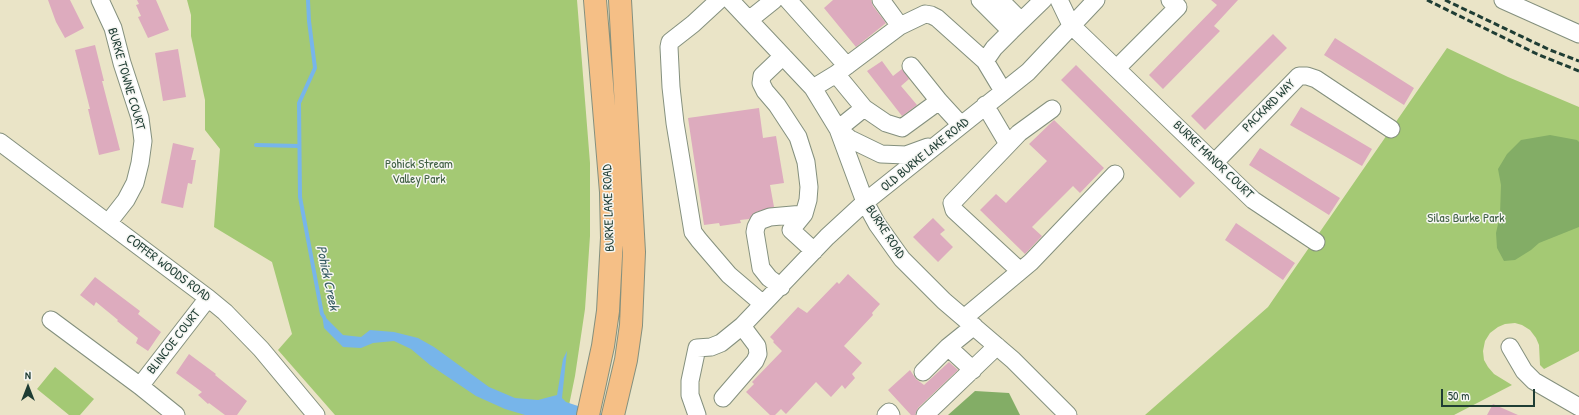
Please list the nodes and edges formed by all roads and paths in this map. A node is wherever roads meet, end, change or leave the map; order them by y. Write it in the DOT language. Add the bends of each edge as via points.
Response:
graph roads {
  1 [pos="100,0"];
  2 [pos="595,0"];
  3 [pos="620,0"];
  4 [pos="719,0"];
  5 [pos="730,0"];
  6 [pos="774,0"];
  7 [pos="881,0"];
  8 [pos="980,0"];
  9 [pos="1000,0"];
  10 [pos="1043,0"];
  11 [pos="1058,0"];
  12 [pos="1096,0"];
  13 [pos="1170,0"];
  14 [pos="1503,0"];
  15 [pos="796,2"];
  16 [pos="749,20"];
  17 [pos="1071,25"];
  18 [pos="900,26"];
  19 [pos="1016,26"];
  20 [pos="1579,34"];
  21 [pos="783,56"];
  22 [pos="985,61"];
  23 [pos="911,66"];
  24 [pos="1117,68"];
  25 [pos="841,70"];
  26 [pos="813,88"];
  27 [pos="1003,91"];
  28 [pos="939,101"];
  29 [pos="986,105"];
  30 [pos="864,108"];
  31 [pos="1052,109"];
  32 [pos="961,125"];
  33 [pos="838,129"];
  34 [pos="1391,129"];
  35 [pos="941,141"];
  36 [pos="0,142"];
  37 [pos="1008,144"];
  38 [pos="1215,162"];
  39 [pos="1115,174"];
  40 [pos="866,202"];
  41 [pos="804,214"];
  42 [pos="108,223"];
  43 [pos="1316,242"];
  44 [pos="814,251"];
  45 [pos="1020,271"];
  46 [pos="781,287"];
  47 [pos="208,298"];
  48 [pos="764,304"];
  49 [pos="51,320"];
  50 [pos="969,322"];
  51 [pos="742,326"];
  52 [pos="997,346"];
  53 [pos="948,347"];
  54 [pos="1510,347"];
  55 [pos="973,370"];
  56 [pos="923,372"];
  57 [pos="140,386"];
  58 [pos="723,398"];
  59 [pos="1579,406"];
  60 [pos="615,408"];
  61 [pos="176,415"];
  62 [pos="316,415"];
  63 [pos="588,415"];
  64 [pos="697,415"];
  65 [pos="886,415"];
  66 [pos="891,415"];
  67 [pos="925,415"];
  68 [pos="1068,415"];
  1 -- 42 [label="street, BURKE TOWNE COURT" via="113,28 140,118 143,141 135,183 126,200"];
  2 -- 63 [label="main road, BURKE LAKE ROAD" via="611,192 612,238 608,311"];
  3 -- 60 [label="main road, BURKE LAKE ROAD" via="634,252 631,326"];
  4 -- 48 [label="street" via="670,42 675,123 693,232 729,275"];
  5 -- 16 [label="street, BURKE ROAD"];
  6 -- 16 [label="street"];
  7 -- 18 [label="street"];
  8 -- 19 [label="street"];
  9 -- 19 [label="street"];
  10 -- 19 [label="street"];
  11 -- 17 [label="street, BURKE MANOR COURT"];
  12 -- 17 [label="street, OLD BURKE LAKE ROAD"];
  13 -- 24 [label="street" via="1178,7"];
  14 -- 20 [label="street"];
  15 -- 25 [label="street"];
  16 -- 21 [label="street, BURKE ROAD"];
  17 -- 24 [label="street, BURKE MANOR COURT"];
  17 -- 27 [label="street, OLD BURKE LAKE ROAD" via="1028,72"];
  18 -- 22 [label="street" via="925,14 931,14"];
  18 -- 25 [label="street"];
  19 -- 22 [label="street"];
  21 -- 26 [label="street, BURKE ROAD"];
  21 -- 41 [label="street" via="762,76 761,83 798,137 806,162 809,187"];
  22 -- 27 [label="street"];
  23 -- 28 [label="street"];
  24 -- 38 [label="street, BURKE MANOR COURT"];
  25 -- 26 [label="street"];
  25 -- 30 [label="street"];
  26 -- 33 [label="street, BURKE ROAD"];
  27 -- 29 [label="street, OLD BURKE LAKE ROAD"];
  28 -- 30 [label="street" via="902,128 886,123"];
  28 -- 32 [label="street"];
  29 -- 32 [label="street, OLD BURKE LAKE ROAD"];
  29 -- 37 [label="street"];
  30 -- 33 [label="street"];
  31 -- 37 [label="street"];
  32 -- 35 [label="street, OLD BURKE LAKE ROAD"];
  33 -- 35 [label="street" via="866,148 888,154 906,155"];
  33 -- 40 [label="street, BURKE ROAD"];
  34 -- 38 [label="street, PACKARD WAY" via="1316,80 1299,76"];
  35 -- 40 [label="street, OLD BURKE LAKE ROAD"];
  36 -- 42 [label="street, COFFER WOODS ROAD"];
  37 -- 45 [label="street" via="952,203 954,210"];
  38 -- 43 [label="street, BURKE MANOR COURT" via="1253,200"];
  39 -- 45 [label="street"];
  40 -- 44 [label="street, OLD BURKE LAKE ROAD"];
  40 -- 50 [label="street, BURKE ROAD" via="877,224 902,259"];
  41 -- 44 [label="street" via="791,230"];
  41 -- 46 [label="street" via="770,217 759,221 756,227 760,268"];
  42 -- 47 [label="street, COFFER WOODS ROAD"];
  44 -- 46 [label="street, OLD BURKE LAKE ROAD"];
  45 -- 50 [label="street"];
  46 -- 48 [label="street, OLD BURKE LAKE ROAD"];
  47 -- 57 [label="street, BLINCOE COURT"];
  47 -- 62 [label="street, COFFER WOODS ROAD" via="251,338"];
  48 -- 51 [label="street, OLD BURKE LAKE ROAD"];
  49 -- 57 [label="street, BLINCOE COURT"];
  50 -- 52 [label="street, BURKE ROAD"];
  50 -- 53 [label="street"];
  51 -- 58 [label="street" via="757,346 758,354 755,361"];
  51 -- 64 [label="street, OLD BURKE LAKE ROAD" via="721,343 697,348 690,382 690,395"];
  52 -- 55 [label="street"];
  52 -- 68 [label="street, BURKE ROAD"];
  53 -- 55 [label="street"];
  53 -- 56 [label="street"];
  54 -- 59 [label="street" via="1524,371 1534,381"];
  55 -- 67 [label="street"];
  57 -- 61 [label="street, BLINCOE COURT"];
  65 -- 66 [label="street" via="889,412"];
}
